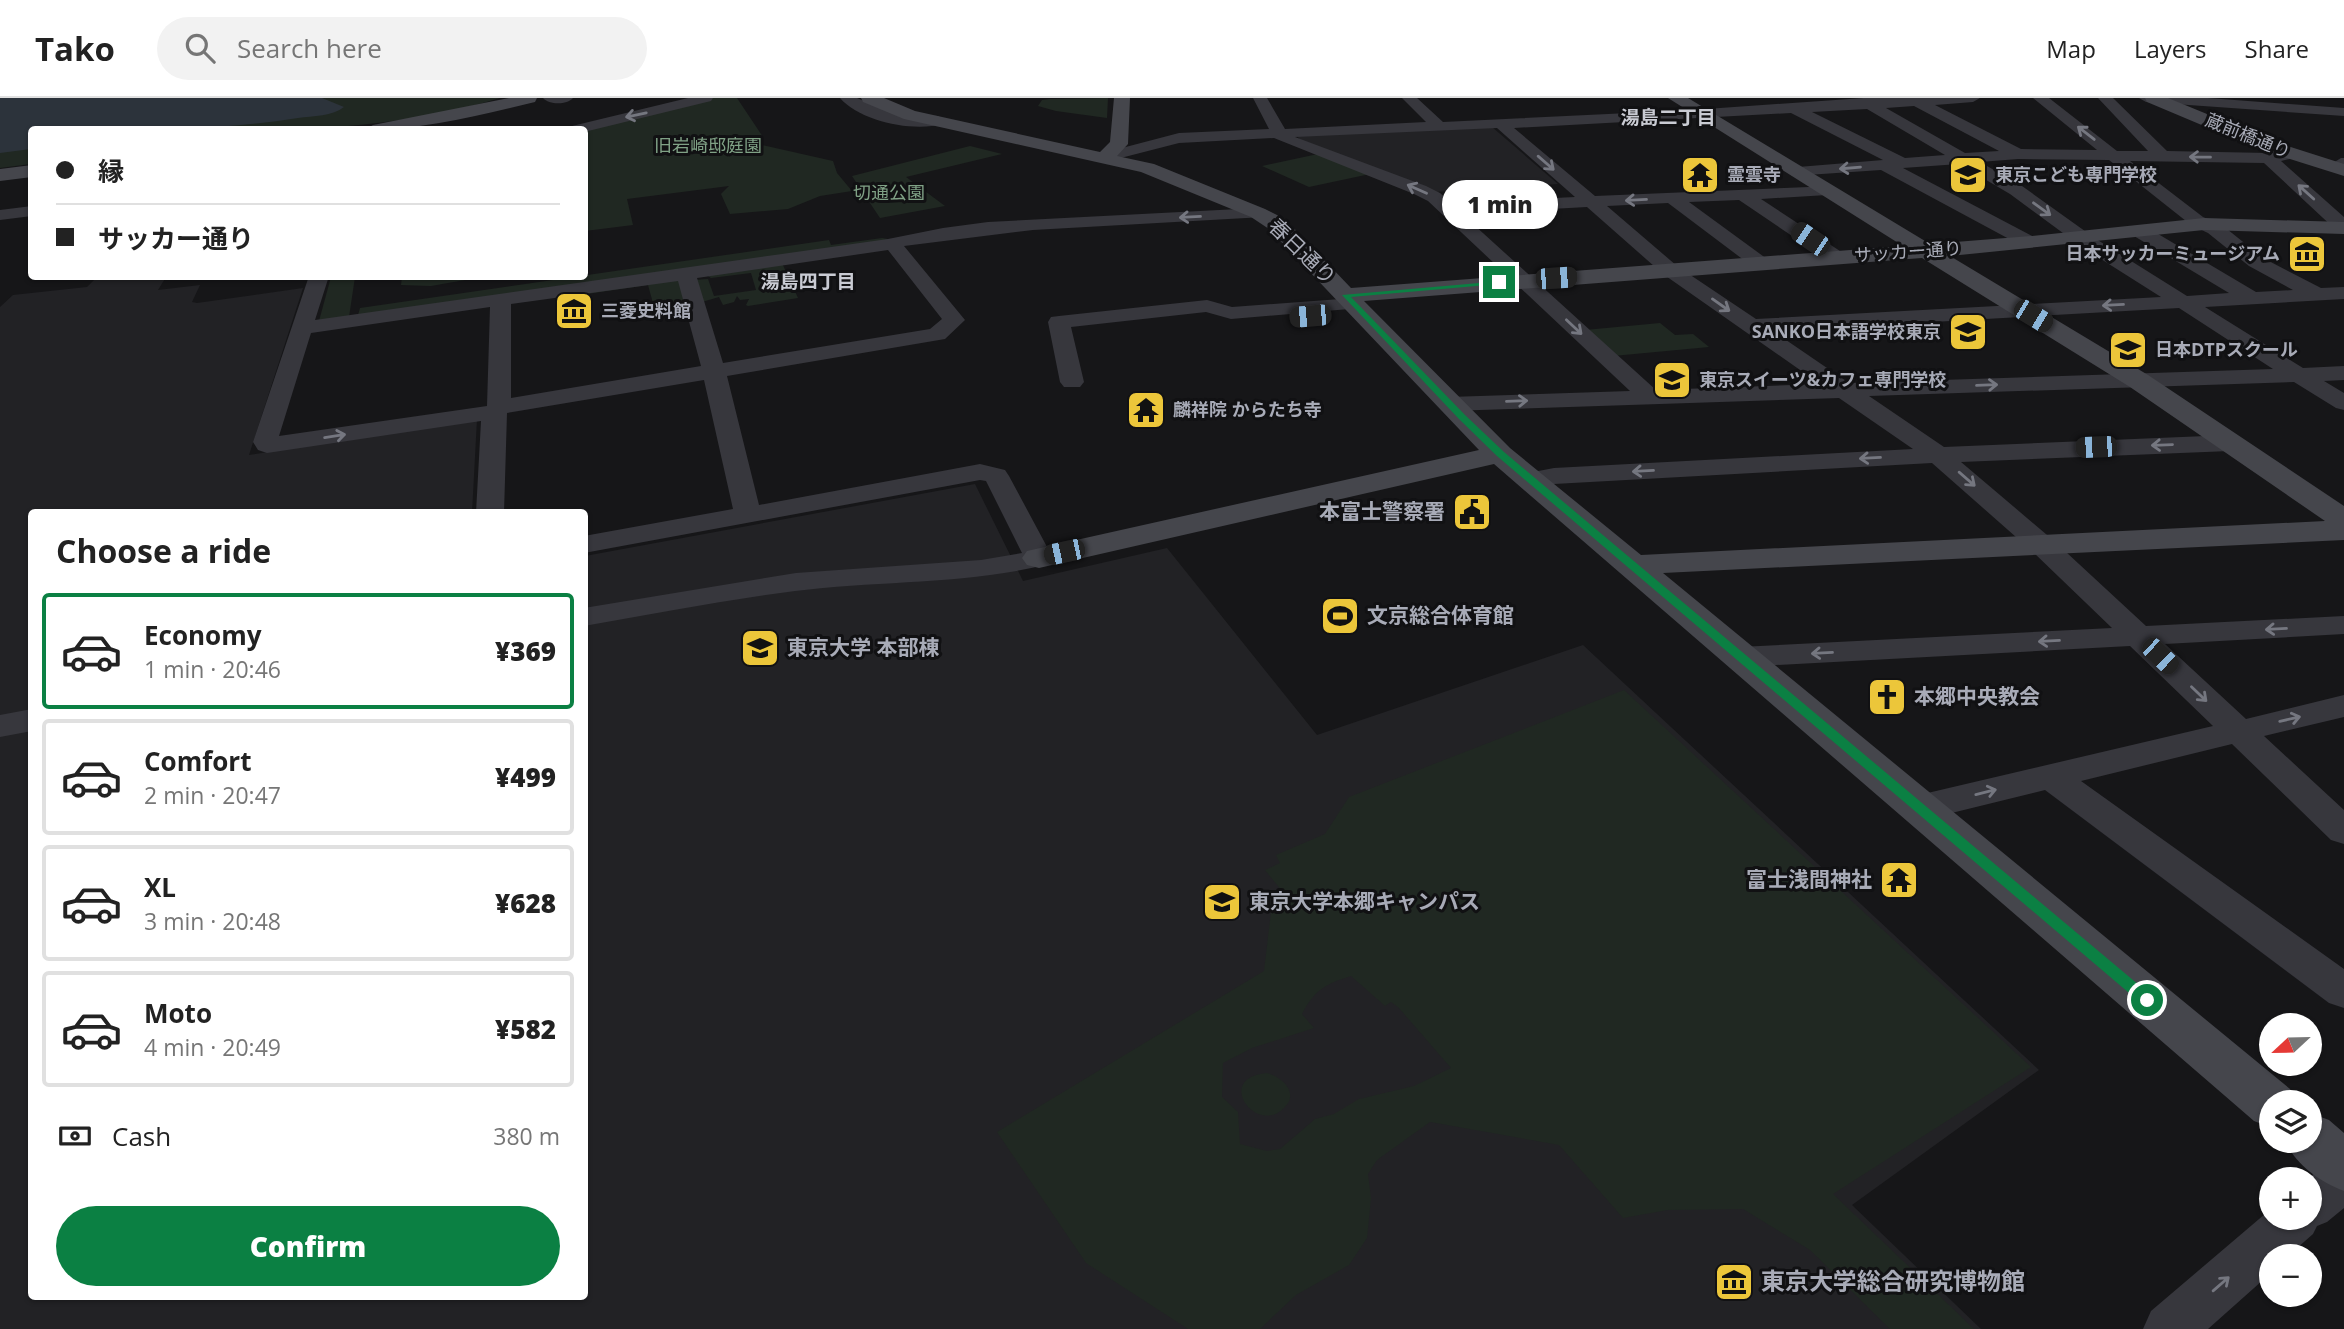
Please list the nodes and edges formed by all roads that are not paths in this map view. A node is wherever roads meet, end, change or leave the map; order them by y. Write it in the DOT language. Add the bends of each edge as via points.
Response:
graph roads {
  1 [pos="529,98"];
  2 [pos="550,98"];
  3 [pos="566,98"];
  4 [pos="706,98"];
  5 [pos="847,98"];
  6 [pos="869,98"];
  7 [pos="887,98"];
  8 [pos="1122,98"];
  9 [pos="1260,98"];
  10 [pos="1409,98"];
  11 [pos="1676,98"];
  12 [pos="1773,98"];
  13 [pos="1970,98"];
  14 [pos="2040,98"];
  15 [pos="2105,98"];
  16 [pos="2146,98"];
  17 [pos="2154,98"];
  18 [pos="2244,98"];
  19 [pos="2313,98"];
  20 [pos="2172,99"];
  21 [pos="1913,100"];
  22 [pos="1864,101"];
  23 [pos="1503,105"];
  24 [pos="2266,107"];
  25 [pos="1793,108"];
  26 [pos="2338,112"];
  27 [pos="1702,113"];
  28 [pos="934,118"];
  29 [pos="1523,123"];
  30 [pos="1501,124"];
  31 [pos="396,126"];
  32 [pos="588,126"];
  33 [pos="1440,127"];
  34 [pos="1279,134"];
  35 [pos="2018,155"];
  36 [pos="2292,155"];
  37 [pos="2115,156"];
  38 [pos="2162,156"];
  39 [pos="1105,157"];
  40 [pos="1964,158"];
  41 [pos="2268,158"];
  42 [pos="1903,163"];
  43 [pos="1884,165"];
  44 [pos="2343,165"];
  45 [pos="28,172"];
  46 [pos="1798,172"];
  47 [pos="0,175"];
  48 [pos="1827,190"];
  49 [pos="1744,195"];
  50 [pos="1672,198"];
  51 [pos="1591,203"];
  52 [pos="1447,209"];
  53 [pos="28,212"];
  54 [pos="1258,213"];
  55 [pos="0,215"];
  56 [pos="2204,224"];
  57 [pos="2344,227"];
  58 [pos="2141,232"];
  59 [pos="2082,238"];
  60 [pos="2031,243"];
  61 [pos="893,244"];
  62 [pos="1926,251"];
  63 [pos="1836,257"];
  64 [pos="1760,263"];
  65 [pos="1670,270"];
  66 [pos="686,274"];
  67 [pos="318,280"];
  68 [pos="1525,280"];
  69 [pos="2344,293"];
  70 [pos="2316,294"];
  71 [pos="2250,297"];
  72 [pos="501,300"];
  73 [pos="2181,301"];
  74 [pos="1354,304"];
  75 [pos="2344,309"];
  76 [pos="2023,310"];
  77 [pos="1751,326"];
  78 [pos="302,328"];
  79 [pos="714,371"];
  80 [pos="2344,373"];
  81 [pos="2296,375"];
  82 [pos="2139,381"];
  83 [pos="1072,382"];
  84 [pos="1845,391"];
  85 [pos="1650,397"];
  86 [pos="2344,403"];
  87 [pos="1449,404"];
  88 [pos="497,409"];
  89 [pos="2230,443"];
  90 [pos="1500,454"];
  91 [pos="1938,455"];
  92 [pos="1531,480"];
  93 [pos="490,509"];
  94 [pos="748,515"];
  95 [pos="2344,520"];
  96 [pos="2344,530"];
  97 [pos="588,544"];
  98 [pos="2043,545"];
  99 [pos="1039,558"];
  100 [pos="1633,566"];
  101 [pos="588,616"];
  102 [pos="2344,625"];
  103 [pos="2140,637"];
  104 [pos="1740,657"];
  105 [pos="2344,706"];
  106 [pos="28,721"];
  107 [pos="0,726"];
  108 [pos="2237,731"];
  109 [pos="2050,776"];
  110 [pos="1919,808"];
  111 [pos="2344,831"];
  112 [pos="2344,992"];
  113 [pos="2259,1094"];
  114 [pos="2322,1147"];
  115 [pos="2344,1166"];
  116 [pos="2344,1178"];
  117 [pos="2322,1196"];
  118 [pos="2282,1230"];
  119 [pos="2169,1329"];
  1 -- 31 [label="street"];
  2 -- 3 [label="street"];
  4 -- 32 [label="street, one-way"];
  5 -- 28 [label="street" via="878,114 908,121"];
  6 -- 28 [label="street, 春日通り" via="895,110"];
  7 -- 28 [label="street, 春日通り"];
  8 -- 39 [label="street" via="1119,144"];
  9 -- 34 [label="street"];
  10 -- 33 [label="street"];
  11 -- 27 [label="street"];
  12 -- 25 [label="street"];
  13 -- 21 [label="street"];
  37 -- 14 [label="street, one-way"];
  15 -- 38 [label="street"];
  16 -- 17 [label="street"];
  17 -- 20 [label="street"];
  17 -- 36 [label="street, 蔵前橋通り"];
  18 -- 24 [label="street"];
  19 -- 26 [label="street"];
  20 -- 24 [label="street"];
  20 -- 44 [label="street, 蔵前橋通り"];
  21 -- 22 [label="street"];
  21 -- 35 [label="street"];
  22 -- 25 [label="street"];
  22 -- 40 [label="street"];
  23 -- 29 [label="street"];
  24 -- 26 [label="street"];
  25 -- 27 [label="street"];
  25 -- 42 [label="street"];
  27 -- 29 [label="street"];
  27 -- 46 [label="street"];
  28 -- 39 [label="street, 春日通り"];
  29 -- 30 [label="street"];
  30 -- 33 [label="street"];
  30 -- 51 [label="street, one-way"];
  33 -- 34 [label="street"];
  34 -- 39 [label="street" via="1179,138"];
  52 -- 34 [label="street, one-way" via="1420,190"];
  35 -- 37 [label="street"];
  35 -- 40 [label="street"];
  36 -- 41 [label="street"];
  36 -- 44 [label="street, 蔵前橋通り"];
  37 -- 38 [label="street"];
  37 -- 56 [label="street"];
  41 -- 38 [label="street, one-way"];
  39 -- 54 [label="street, 春日通り" via="1163,173"];
  40 -- 42 [label="street"];
  40 -- 59 [label="street, one-way"];
  57 -- 41 [label="street, one-way"];
  42 -- 43 [label="street"];
  43 -- 46 [label="street, one-way"];
  43 -- 60 [label="street"];
  45 -- 47 [label="street"];
  46 -- 48 [label="street"];
  48 -- 49 [label="street"];
  48 -- 62 [label="street"];
  49 -- 50 [label="street"];
  49 -- 63 [label="street"];
  50 -- 51 [label="street, one-way"];
  50 -- 64 [label="street"];
  51 -- 52 [label="street"];
  51 -- 65 [label="street"];
  52 -- 68 [label="street"];
  53 -- 55 [label="street"];
  54 -- 61 [label="street, one-way" via="985,227"];
  54 -- 74 [label="street, 春日通り" via="1285,231"];
  56 -- 57 [label="street, サッカー通り"];
  56 -- 58 [label="street, サッカー通り"];
  56 -- 70 [label="street" via="2256,262"];
  58 -- 59 [label="street, サッカー通り"];
  58 -- 71 [label="street"];
  59 -- 60 [label="street, サッカー通り"];
  59 -- 73 [label="street"];
  60 -- 62 [label="street, サッカー通り"];
  61 -- 66 [label="street"];
  61 -- 79 [label="street" via="954,320 937,334"];
  62 -- 63 [label="street, サッカー通り"];
  62 -- 76 [label="street"];
  63 -- 64 [label="street, サッカー通り"];
  64 -- 65 [label="street, サッカー通り"];
  65 -- 68 [label="street, サッカー通り"];
  65 -- 77 [label="street, one-way"];
  66 -- 72 [label="street"];
  66 -- 79 [label="street"];
  67 -- 78 [label="street"];
  68 -- 74 [label="street, サッカー通り"];
  68 -- 85 [label="street, one-way"];
  69 -- 70 [label="street"];
  70 -- 71 [label="street"];
  70 -- 75 [label="street"];
  71 -- 73 [label="street"];
  72 -- 78 [label="street"];
  72 -- 88 [label="street"];
  73 -- 76 [label="street, one-way"];
  73 -- 81 [label="street"];
  74 -- 83 [label="street" via="1259,321 1253,312 1231,313 1208,306 1059,321"];
  74 -- 87 [label="street, 春日通り"];
  76 -- 77 [label="street"];
  76 -- 82 [label="street"];
  77 -- 84 [label="street"];
  78 -- 88 [label="street, one-way" via="267,445"];
  79 -- 88 [label="street"];
  79 -- 94 [label="street"];
  80 -- 81 [label="street"];
  81 -- 82 [label="street"];
  81 -- 86 [label="street"];
  84 -- 82 [label="street, one-way"];
  82 -- 89 [label="street"];
  84 -- 85 [label="street"];
  84 -- 91 [label="street"];
  87 -- 85 [label="street, one-way"];
  87 -- 90 [label="street, 春日通り"];
  88 -- 93 [label="street"];
  89 -- 91 [label="street, one-way"];
  89 -- 95 [label="street"];
  90 -- 92 [label="street, 春日通り"];
  90 -- 99 [label="street"];
  91 -- 92 [label="street, one-way"];
  91 -- 98 [label="street, one-way"];
  92 -- 100 [label="street, 春日通り"];
  94 -- 97 [label="street"];
  94 -- 99 [label="street" via="980,472 996,476"];
  96 -- 98 [label="street"];
  98 -- 100 [label="street"];
  98 -- 103 [label="street"];
  99 -- 101 [label="street" via="981,569 796,582"];
  100 -- 104 [label="street, 春日通り"];
  102 -- 103 [label="street, one-way"];
  103 -- 104 [label="street, one-way"];
  103 -- 108 [label="street, one-way"];
  104 -- 110 [label="street, 春日通り"];
  108 -- 105 [label="street, one-way"];
  106 -- 107 [label="street"];
  108 -- 109 [label="street"];
  108 -- 111 [label="street"];
  110 -- 109 [label="street, one-way"];
  109 -- 112 [label="street"];
  110 -- 113 [label="street, 春日通り"];
  114 -- 115 [label="street"];
  116 -- 117 [label="street"];
  119 -- 118 [label="street, one-way"];
}
